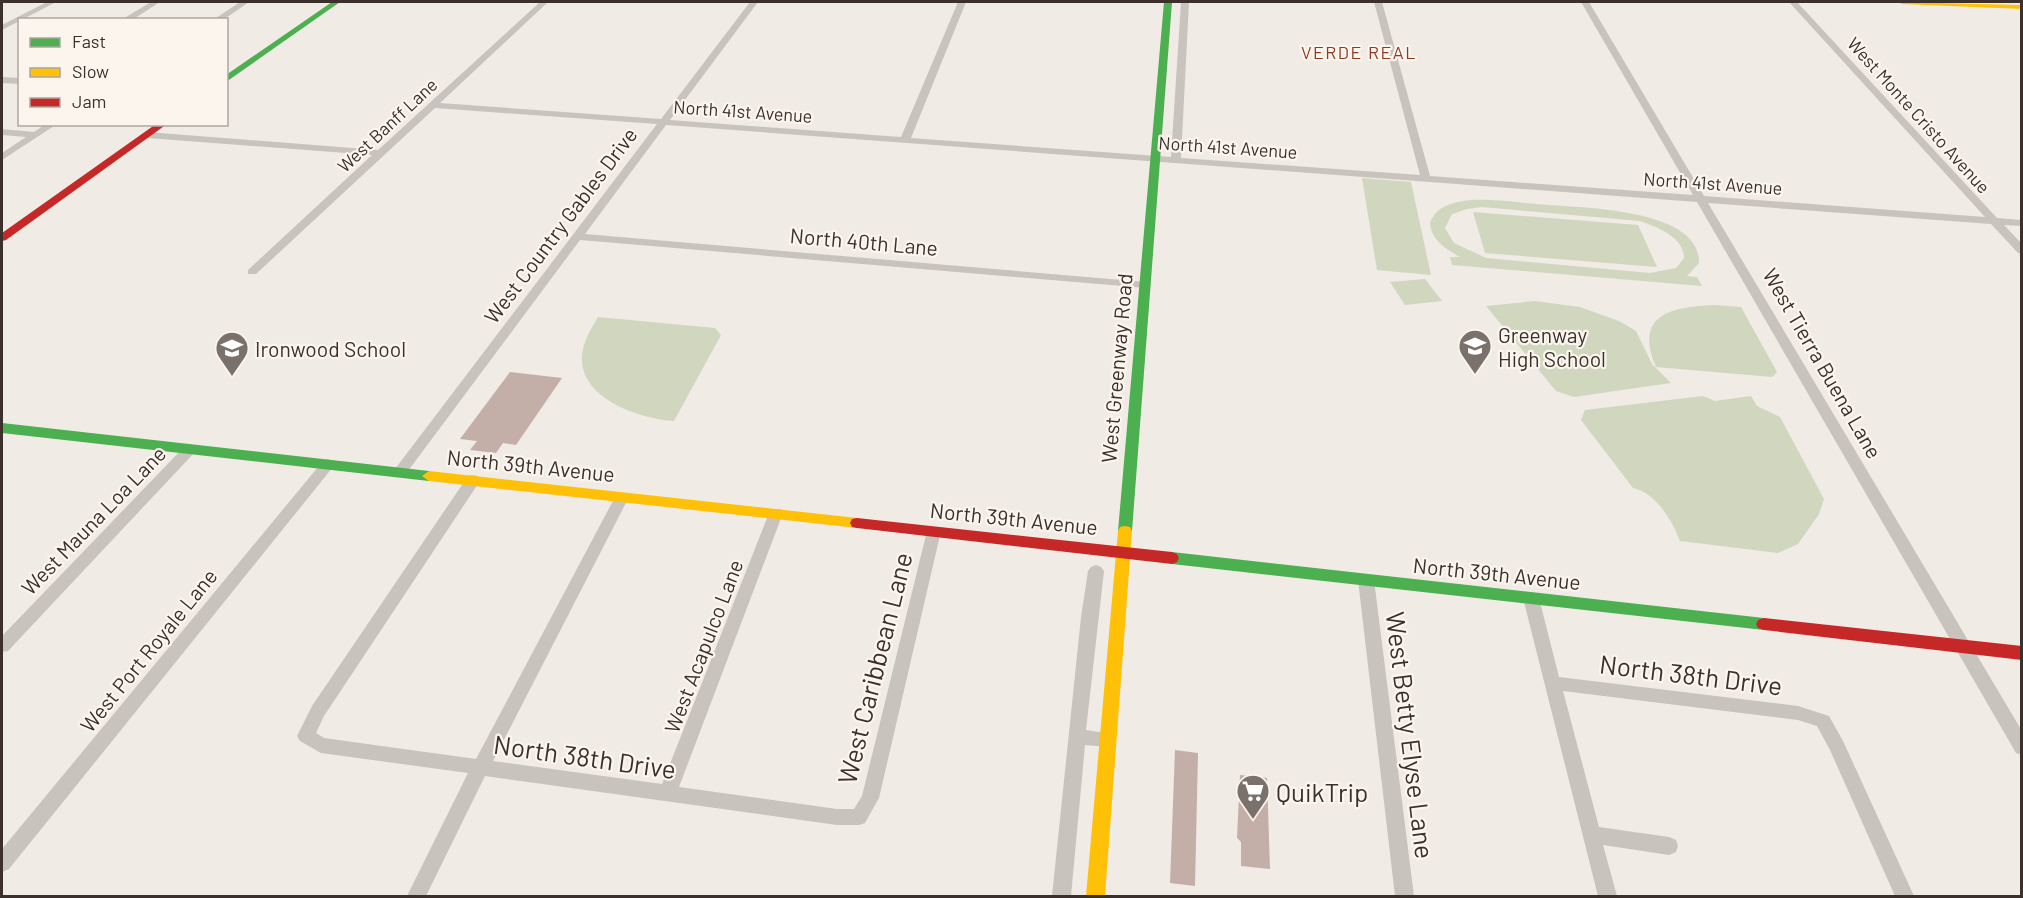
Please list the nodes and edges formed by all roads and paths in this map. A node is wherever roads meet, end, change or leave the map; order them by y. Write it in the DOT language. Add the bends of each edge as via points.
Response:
graph roads {
  1 [pos="52,2"];
  2 [pos="156,2"];
  3 [pos="245,2"];
  4 [pos="336,2"];
  5 [pos="544,2"];
  6 [pos="753,2"];
  7 [pos="962,2"];
  8 [pos="1168,2"];
  9 [pos="1185,2"];
  10 [pos="1378,2"];
  11 [pos="1585,2"];
  12 [pos="1793,2"];
  13 [pos="1902,2"];
  14 [pos="2010,5"];
  15 [pos="25,18"];
  16 [pos="128,18"];
  17 [pos="220,18"];
  18 [pos="2022,18"];
  19 [pos="18,22"];
  20 [pos="3,31"];
  21 [pos="228,78"];
  22 [pos="2,80"];
  23 [pos="18,81"];
  24 [pos="432,105"];
  25 [pos="664,122"];
  26 [pos="49,126"];
  27 [pos="160,126"];
  28 [pos="2,132"];
  29 [pos="36,135"];
  30 [pos="147,135"];
  31 [pos="905,140"];
  32 [pos="380,153"];
  33 [pos="2,157"];
  34 [pos="1155,158"];
  35 [pos="1176,159"];
  36 [pos="1426,179"];
  37 [pos="1701,199"];
  38 [pos="1993,220"];
  39 [pos="2022,222"];
  40 [pos="578,237"];
  41 [pos="2,238"];
  42 [pos="2022,251"];
  43 [pos="252,272"];
  44 [pos="1146,285"];
  45 [pos="2,428"];
  46 [pos="190,449"];
  47 [pos="328,464"];
  48 [pos="400,472"];
  49 [pos="473,480"];
  50 [pos="622,496"];
  51 [pos="776,513"];
  52 [pos="934,531"];
  53 [pos="1123,551"];
  54 [pos="1096,571"];
  55 [pos="1366,580"];
  56 [pos="1531,598"];
  57 [pos="2,646"];
  58 [pos="1961,646"];
  59 [pos="2022,653"];
  60 [pos="1552,683"];
  61 [pos="1078,737"];
  62 [pos="1106,739"];
  63 [pos="2022,748"];
  64 [pos="481,766"];
  65 [pos="668,794"];
  66 [pos="860,817"];
  67 [pos="1591,835"];
  68 [pos="1669,846"];
  69 [pos="2,863"];
  70 [pos="416,897"];
  71 [pos="1061,897"];
  72 [pos="1095,897"];
  73 [pos="1405,897"];
  74 [pos="1607,897"];
  75 [pos="1905,897"];
  1 -- 15 [label="street"];
  2 -- 16 [label="street"];
  3 -- 17 [label="street"];
  4 -- 21 [label="street"];
  5 -- 24 [label="street, West Banff Lane"];
  6 -- 25 [label="street, West Country Gables Drive"];
  7 -- 31 [label="street"];
  8 -- 34 [label="street, West Greenway Road"];
  9 -- 35 [label="street"];
  10 -- 36 [label="street"];
  11 -- 37 [label="street, West Tierra Buena Lane"];
  12 -- 38 [label="street, West Monte Cristo Avenue"];
  13 -- 14 [label="street"];
  14 -- 18 [label="street"];
  19 -- 20 [label="street"];
  22 -- 23 [label="street"];
  24 -- 25 [label="street, North 41st Avenue"];
  24 -- 32 [label="street, West Banff Lane"];
  25 -- 31 [label="street, North 41st Avenue"];
  25 -- 40 [label="street, West Country Gables Drive"];
  26 -- 29 [label="street"];
  27 -- 30 [label="street"];
  28 -- 29 [label="street"];
  29 -- 33 [label="street"];
  30 -- 32 [label="street"];
  30 -- 41 [label="street"];
  31 -- 34 [label="street, North 41st Avenue"];
  32 -- 43 [label="street, West Banff Lane"];
  34 -- 35 [label="street, North 41st Avenue"];
  34 -- 44 [label="street, West Greenway Road"];
  35 -- 36 [label="street, North 41st Avenue"];
  36 -- 37 [label="street, North 41st Avenue"];
  37 -- 38 [label="street, North 41st Avenue"];
  37 -- 58 [label="street, West Tierra Buena Lane"];
  38 -- 39 [label="street, North 41st Avenue"];
  38 -- 42 [label="street, West Monte Cristo Avenue"];
  40 -- 44 [label="street, North 40th Lane"];
  40 -- 48 [label="street, West Country Gables Drive"];
  44 -- 53 [label="street, West Greenway Road"];
  45 -- 46 [label="street, North 39th Avenue"];
  46 -- 47 [label="street, North 39th Avenue"];
  46 -- 57 [label="street, West Mauna Loa Lane"];
  47 -- 48 [label="street, North 39th Avenue"];
  47 -- 69 [label="street, West Port Royale Lane"];
  48 -- 49 [label="street, North 39th Avenue"];
  49 -- 50 [label="street, North 39th Avenue"];
  49 -- 64 [label="street, North 38th Drive" via="318,711 306,736 321,745"];
  50 -- 51 [label="street, North 39th Avenue"];
  50 -- 64 [label="street"];
  51 -- 52 [label="street, North 39th Avenue"];
  51 -- 65 [label="street, West Acapulco Lane"];
  52 -- 53 [label="street, North 39th Avenue"];
  52 -- 66 [label="street, West Caribbean Lane" via="870,798"];
  53 -- 55 [label="street, North 39th Avenue"];
  53 -- 62 [label="street, West Greenway Road"];
  54 -- 61 [label="street"];
  55 -- 56 [label="street, North 39th Avenue"];
  55 -- 73 [label="street, West Betty Elyse Lane"];
  56 -- 58 [label="street, North 39th Avenue"];
  56 -- 60 [label="street"];
  58 -- 59 [label="street, North 39th Avenue"];
  58 -- 63 [label="street, West Tierra Buena Lane"];
  60 -- 67 [label="street"];
  60 -- 75 [label="street, North 38th Drive" via="1798,713 1823,721"];
  61 -- 62 [label="street"];
  61 -- 71 [label="street"];
  62 -- 72 [label="street, West Greenway Road"];
  64 -- 65 [label="street, North 38th Drive"];
  64 -- 70 [label="street"];
  65 -- 66 [label="street, North 38th Drive"];
  67 -- 68 [label="street"];
  67 -- 74 [label="street"];
}
